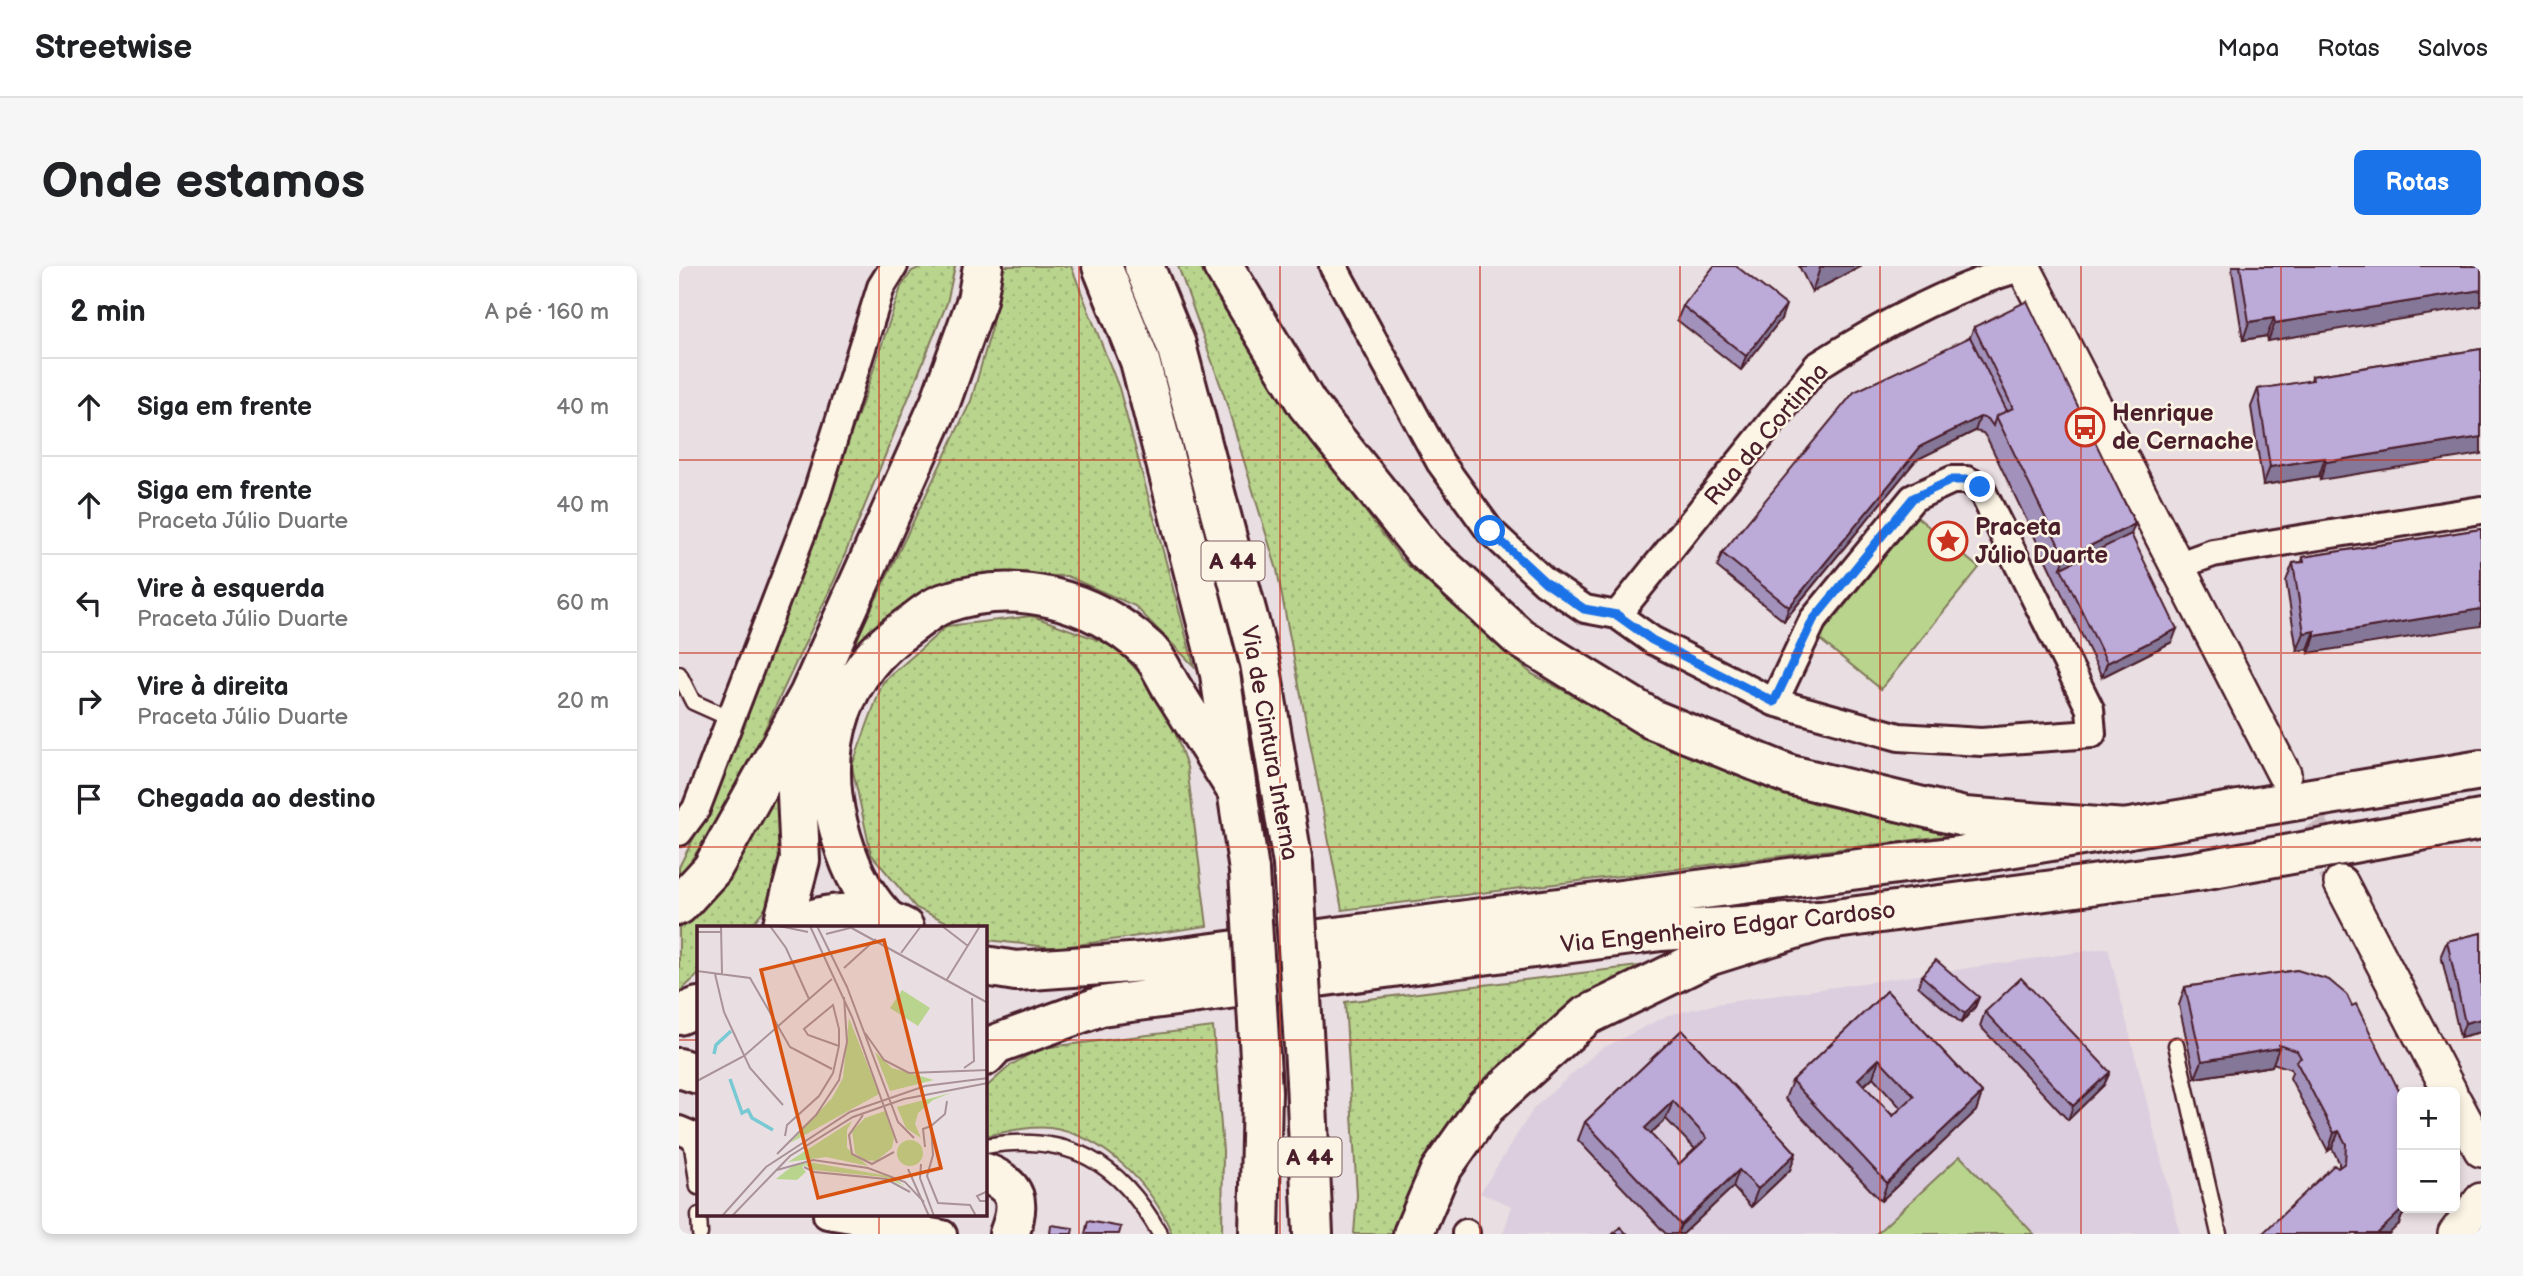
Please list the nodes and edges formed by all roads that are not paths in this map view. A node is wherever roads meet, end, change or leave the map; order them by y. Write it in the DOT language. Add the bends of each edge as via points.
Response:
graph roads {
  1 [pos="894,266"];
  2 [pos="983,266"];
  3 [pos="1102,266"];
  4 [pos="1144,266"];
  5 [pos="1223,266"];
  6 [pos="1333,266"];
  7 [pos="2024,266"];
  8 [pos="2481,510"];
  9 [pos="2177,566"];
  10 [pos="1617,615"];
  11 [pos="679,674"];
  12 [pos="809,695"];
  13 [pos="1774,702"];
  14 [pos="730,719"];
  15 [pos="2481,770"];
  16 [pos="2284,774"];
  17 [pos="1234,786"];
  18 [pos="2481,820"];
  19 [pos="2126,829"];
  20 [pos="679,832"];
  21 [pos="2341,883"];
  22 [pos="679,905"];
  23 [pos="1819,921"];
  24 [pos="894,923"];
  25 [pos="783,926"];
  26 [pos="794,926"];
  27 [pos="987,966"];
  28 [pos="697,1007"];
  29 [pos="679,1015"];
  30 [pos="2176,1045"];
  31 [pos="987,1054"];
  32 [pos="679,1068"];
  33 [pos="697,1074"];
  34 [pos="2447,1087"];
  35 [pos="2460,1111"];
  36 [pos="689,1133"];
  37 [pos="987,1146"];
  38 [pos="2481,1150"];
  39 [pos="987,1174"];
  40 [pos="697,1181"];
  41 [pos="2481,1200"];
  42 [pos="699,1216"];
  43 [pos="833,1216"];
  44 [pos="700,1234"];
  45 [pos="943,1234"];
  46 [pos="1009,1234"];
  47 [pos="1160,1234"];
  48 [pos="1259,1234"];
  49 [pos="1313,1234"];
  50 [pos="1413,1234"];
  51 [pos="2219,1234"];
  52 [pos="2455,1234"];
  1 -- 14 [label="street" via="881,287 815,499"];
  2 -- 12 [label="main road" via="977,300 940,403"];
  3 -- 17 [label="main road, Via de Cintura Interna / A 44" via="1140,361 1217,661"];
  4 -- 49 [label="main road, Via de Cintura Interna / A 44, bridge" via="1176,345 1260,663 1293,864"];
  5 -- 19 [label="main road" via="1307,404 1425,551 1520,638 1652,719 1790,775 1964,817"];
  6 -- 10 [label="street" via="1440,462 1490,531 1545,582 1584,609"];
  7 -- 9 [label="street"];
  7 -- 10 [label="street, Rua da Cortinha" via="1982,278 1859,339 1817,366"];
  8 -- 9 [label="street" via="2213,553"];
  9 -- 16 [label="street"];
  10 -- 13 [label="street" via="1652,640"];
  11 -- 14 [label="lane" via="693,702"];
  12 -- 22 [label="main road" via="712,869"];
  12 -- 25 [label="main road" via="796,771 800,860"];
  13 -- 13 [label="street" via="1899,737 1981,742 2092,734 2090,709 1980,487 1967,480 1952,480 1913,498 1813,620"];
  14 -- 20 [label="street" via="696,809"];
  15 -- 19 [label="main road, Via Engenheiro Edgar Cardoso"];
  17 -- 24 [label="main road" via="1148,649 1093,611 1056,597 1003,591 943,603 896,635 855,678 833,734 830,793 841,837 853,874 871,904"];
  17 -- 48 [label="main road, Via de Cintura Interna / A 44, bridge" via="1249,872 1262,1091"];
  18 -- 23 [label="main road, Via Engenheiro Edgar Cardoso" via="2196,871"];
  19 -- 27 [label="main road, Via Engenheiro Edgar Cardoso" via="1966,855 1144,962 1016,971"];
  21 -- 34 [label="street"];
  23 -- 31 [label="main road, Via Engenheiro Edgar Cardoso" via="1661,931 1101,1006 996,1044"];
  23 -- 50 [label="main road" via="1711,955 1586,1016 1486,1106 1440,1171"];
  24 -- 26 [label="main road" via="849,912 813,917"];
  28 -- 29 [label="main road"];
  30 -- 51 [label="lane"];
  32 -- 33 [label="main road"];
  35 -- 38 [label="street"];
  36 -- 40 [label="lane"];
  37 -- 47 [label="lane" via="1038,1143 1088,1156 1122,1179"];
  39 -- 46 [label="main road" via="1014,1192 1016,1216"];
  41 -- 52 [label="street"];
  42 -- 44 [label="lane"];
  43 -- 45 [label="street"];
}
